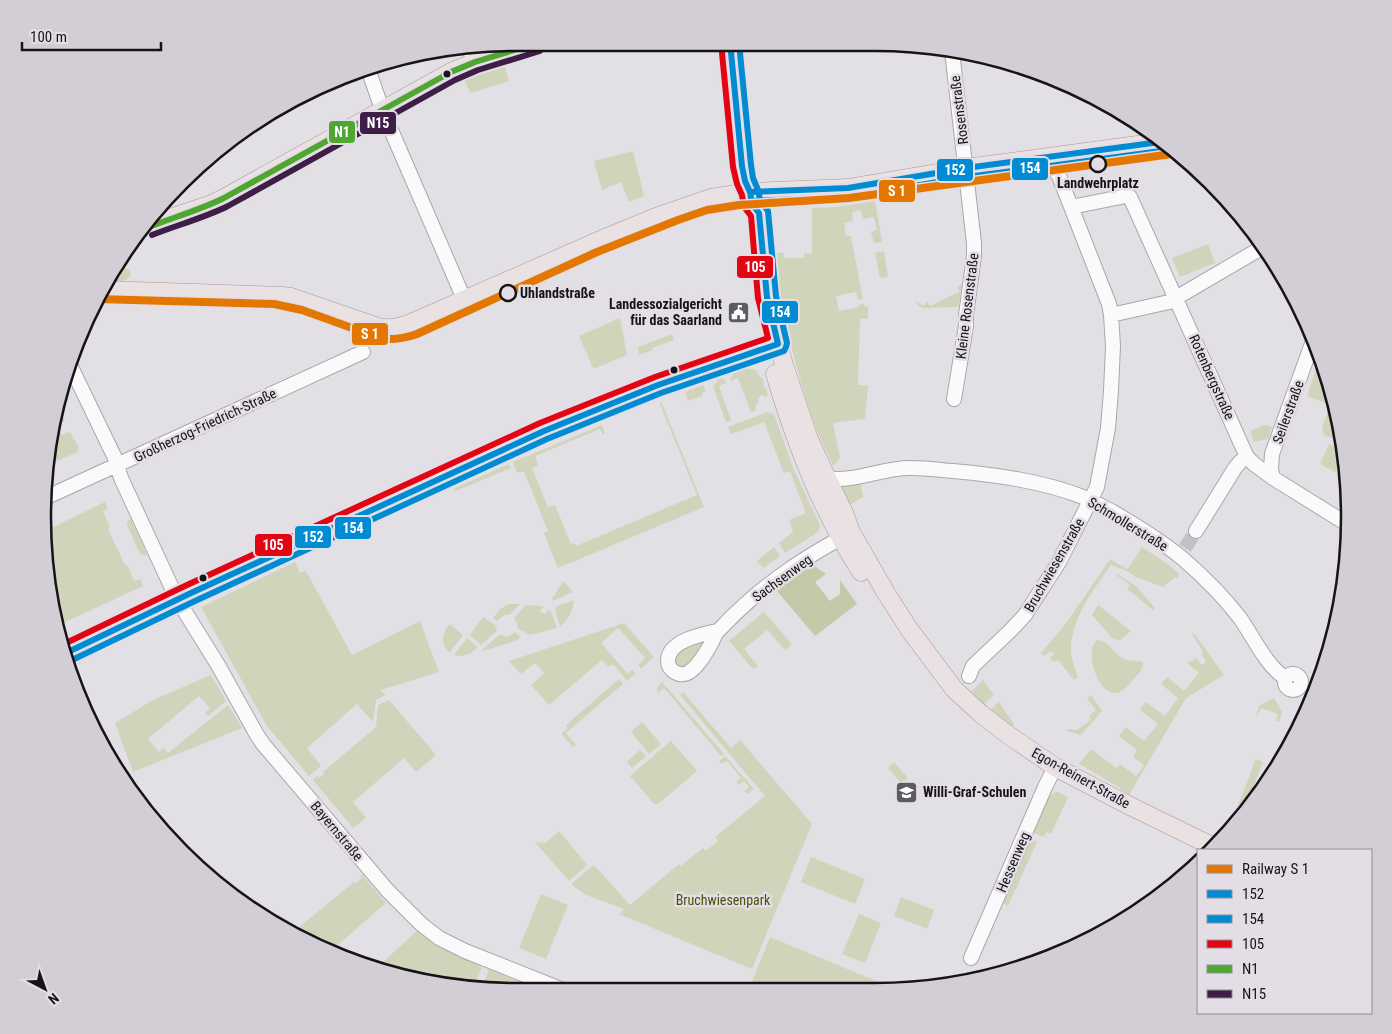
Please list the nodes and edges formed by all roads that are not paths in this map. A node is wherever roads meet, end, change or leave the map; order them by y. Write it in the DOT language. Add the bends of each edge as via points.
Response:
graph roads {
  1 [pos="730,51"];
  2 [pos="741,51"];
  3 [pos="491,52"];
  4 [pos="472,56"];
  5 [pos="953,58"];
  6 [pos="370,75"];
  7 [pos="382,109"];
  8 [pos="1153,143"];
  9 [pos="1076,153"];
  10 [pos="1031,160"];
  11 [pos="967,175"];
  12 [pos="1059,176"];
  13 [pos="751,198"];
  14 [pos="1071,207"];
  15 [pos="155,224"];
  16 [pos="1257,251"];
  17 [pos="111,289"];
  18 [pos="1175,298"];
  19 [pos="464,299"];
  20 [pos="1111,315"];
  21 [pos="773,346"];
  22 [pos="363,352"];
  23 [pos="1312,356"];
  24 [pos="74,373"];
  25 [pos="954,400"];
  26 [pos="1272,454"];
  27 [pos="1247,457"];
  28 [pos="117,465"];
  29 [pos="826,478"];
  30 [pos="1273,478"];
  31 [pos="52,495"];
  32 [pos="1091,500"];
  33 [pos="1341,520"];
  34 [pos="1196,531"];
  35 [pos="846,535"];
  36 [pos="178,599"];
  37 [pos="717,631"];
  38 [pos="71,651"];
  39 [pos="969,676"];
  40 [pos="1285,678"];
  41 [pos="1053,772"];
  42 [pos="1207,843"];
  43 [pos="1197,849"];
  44 [pos="971,958"];
  45 [pos="545,983"];
  1 -- 13 [label="main road" via="742,166"];
  2 -- 13 [label="main road" via="753,171"];
  3 -- 4 [label="main road"];
  4 -- 7 [label="main road" via="450,72"];
  5 -- 11 [label="street, Rosenstraße"];
  6 -- 7 [label="street"];
  7 -- 15 [label="main road" via="224,198"];
  7 -- 19 [label="street"];
  8 -- 9 [label="main road"];
  9 -- 10 [label="main road"];
  9 -- 12 [label="street" via="1062,162"];
  10 -- 11 [label="main road" via="984,166"];
  10 -- 12 [label="street" via="1048,162"];
  11 -- 13 [label="main road" via="946,171 848,188"];
  11 -- 25 [label="street, Kleine Rosenstraße" via="974,256"];
  12 -- 14 [label="street"];
  13 -- 19 [label="main road" via="711,198 656,217"];
  13 -- 21 [label="main road, Egon-Reinert-Straße" via="747,208 748,224 758,298"];
  14 -- 18 [label="street" via="1130,197"];
  14 -- 20 [label="street"];
  16 -- 18 [label="street"];
  17 -- 19 [label="main road" via="291,297 386,329 411,323"];
  18 -- 20 [label="street"];
  18 -- 27 [label="street, Rotenbergstraße"];
  20 -- 32 [label="street, Bruchwiesenstraße" via="1111,401 1097,487"];
  21 -- 29 [label="main road, Egon-Reinert-Straße"];
  21 -- 35 [label="main road, Egon-Reinert-Straße" via="797,444 827,512"];
  21 -- 36 [label="street" via="653,387 548,430"];
  22 -- 28 [label="street, Großherzog-Friedrich-Straße"];
  23 -- 26 [label="street, Seilerstraße"];
  24 -- 28 [label="street, Bayernstraße"];
  26 -- 27 [label="street"];
  26 -- 30 [label="street"];
  27 -- 30 [label="street, Rotenbergstraße"];
  27 -- 34 [label="street" via="1235,468"];
  28 -- 31 [label="street, Großherzog-Friedrich-Straße"];
  28 -- 36 [label="street, Bayernstraße"];
  29 -- 32 [label="street, Schmollerstraße" via="912,468 976,473 1047,485"];
  29 -- 35 [label="main road, Egon-Reinert-Straße" via="844,513"];
  30 -- 33 [label="street, Rotenbergstraße"];
  32 -- 39 [label="street, Bruchwiesenstraße" via="1059,562 1025,615 973,666"];
  32 -- 40 [label="street, Schmollerstraße" via="1182,552 1239,617 1275,670"];
  35 -- 37 [label="street, Sachsenweg" via="782,574"];
  35 -- 41 [label="main road, Egon-Reinert-Straße" via="909,629 954,688 992,723 1037,754"];
  35 -- 41 [label="main road, Egon-Reinert-Straße" via="901,635 946,693 987,730"];
  36 -- 38 [label="street"];
  36 -- 45 [label="street, Bayernstraße" via="260,740 410,914 434,934 465,951"];
  41 -- 42 [label="main road, Egon-Reinert-Straße"];
  41 -- 43 [label="main road, Egon-Reinert-Straße" via="1080,792"];
  41 -- 44 [label="street, Hessenweg"];
}
